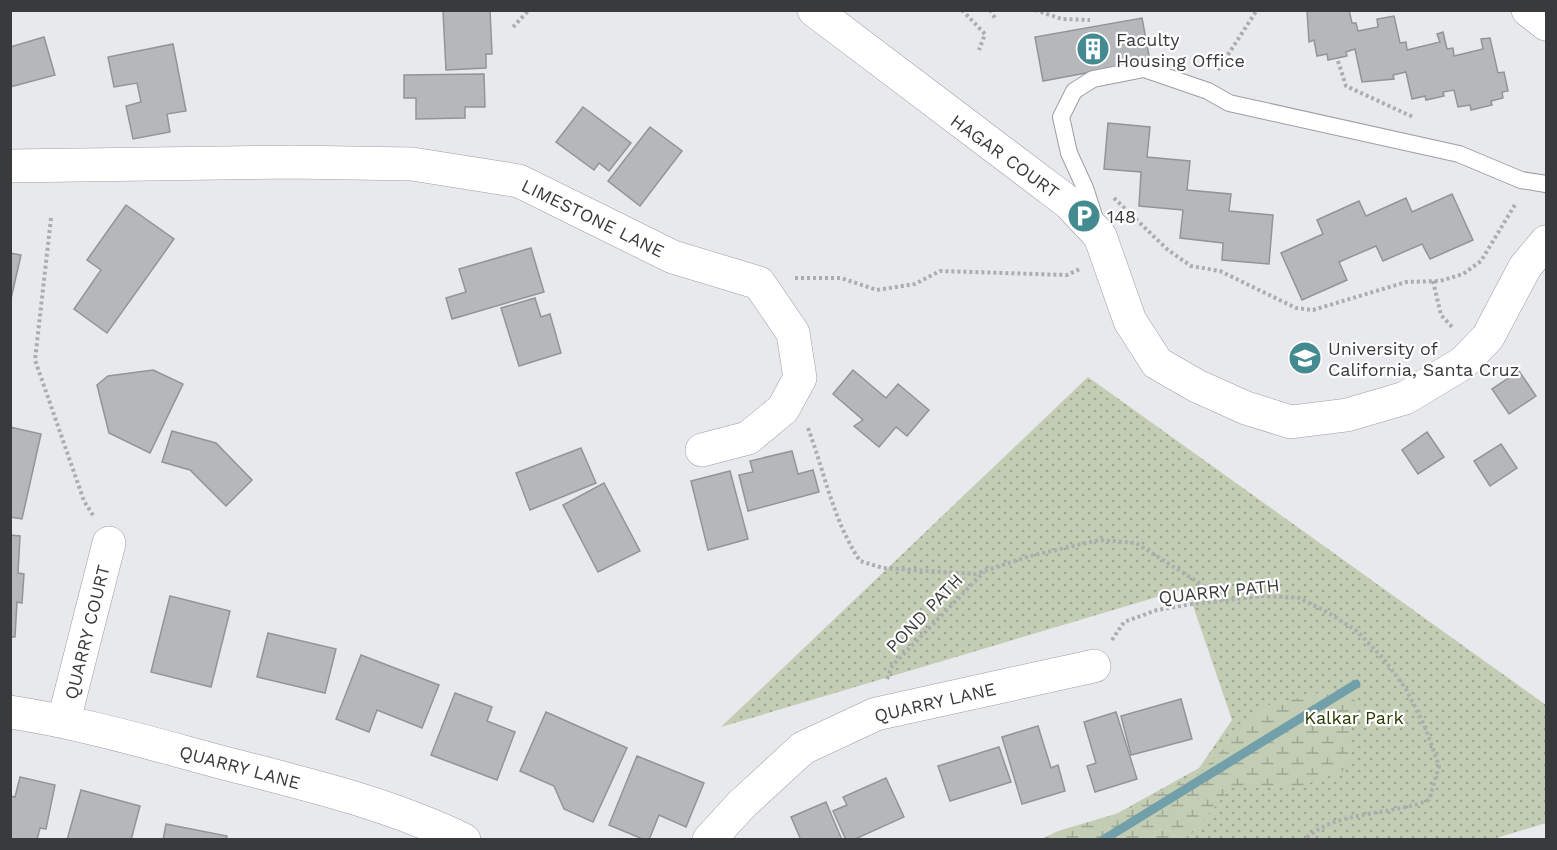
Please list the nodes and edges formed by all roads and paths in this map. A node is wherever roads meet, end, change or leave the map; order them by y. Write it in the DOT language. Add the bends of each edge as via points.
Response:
graph roads {
  1 [pos="529,10"];
  2 [pos="814,10"];
  3 [pos="962,10"];
  4 [pos="990,10"];
  5 [pos="1035,10"];
  6 [pos="1257,10"];
  7 [pos="1528,10"];
  8 [pos="995,18"];
  9 [pos="1090,20"];
  10 [pos="1546,24"];
  11 [pos="513,27"];
  12 [pos="978,50"];
  13 [pos="1338,61"];
  14 [pos="1208,91"];
  15 [pos="1420,121"];
  16 [pos="10,166"];
  17 [pos="1521,180"];
  18 [pos="1546,184"];
  19 [pos="1112,196"];
  20 [pos="51,218"];
  21 [pos="1546,242"];
  22 [pos="1104,247"];
  23 [pos="1433,281"];
  24 [pos="759,283"];
  25 [pos="1483,341"];
  26 [pos="702,450"];
  27 [pos="816,451"];
  28 [pos="110,543"];
  29 [pos="986,569"];
  30 [pos="1226,600"];
  31 [pos="1094,666"];
  32 [pos="10,712"];
  33 [pos="876,714"];
  34 [pos="64,720"];
  35 [pos="464,840"];
  36 [pos="709,840"];
  37 [pos="1304,840"];
  1 -- 11 [label="path"];
  2 -- 22 [label="street, HAGAR COURT" via="1069,203"];
  3 -- 12 [label="path" via="985,34"];
  4 -- 8 [label="path"];
  5 -- 9 [label="path" via="1062,19"];
  6 -- 14 [label="path"];
  7 -- 10 [label="street"];
  13 -- 15 [label="path" via="1346,86"];
  14 -- 17 [label="lane" via="1229,103 1459,154"];
  14 -- 22 [label="lane" via="1144,69 1093,79 1074,91 1061,117 1069,153"];
  16 -- 24 [label="street, LIMESTONE LANE" via="412,164 519,181 673,257"];
  17 -- 18 [label="lane"];
  17 -- 23 [label="path" via="1520,196 1481,261 1463,274"];
  19 -- 23 [label="path" via="1168,250 1191,266 1220,271 1296,308 1312,310 1406,282"];
  20 -- 28 [label="path" via="35,360 84,501"];
  21 -- 25 [label="street, HAGAR COURT" via="1525,267"];
  22 -- 24 [label="path" via="1067,275 940,271 915,284 877,290 841,278 808,277"];
  22 -- 25 [label="street, HAGAR COURT" via="1130,321 1157,363 1246,408 1291,422 1347,415 1405,398 1462,363"];
  23 -- 25 [label="path" via="1445,321"];
  24 -- 26 [label="street" via="793,333 800,378 783,409 748,438"];
  27 -- 29 [label="path" via="836,517 860,561 883,568 952,574 975,574"];
  28 -- 34 [label="street, QUARRY COURT"];
  29 -- 30 [label="path" via="1099,540 1136,543"];
  29 -- 33 [label="path, POND PATH" via="892,666"];
  30 -- 31 [label="path, QUARRY PATH" via="1157,610 1124,622"];
  30 -- 37 [label="path, QUARRY PATH" via="1299,598 1357,631 1406,689 1439,766 1429,800 1410,808 1315,829"];
  31 -- 33 [label="street, QUARRY LANE"];
  32 -- 34 [label="street, QUARRY LANE"];
  33 -- 36 [label="street, QUARRY LANE" via="803,748"];
  34 -- 35 [label="street, QUARRY LANE" via="363,799 420,818"];
}
